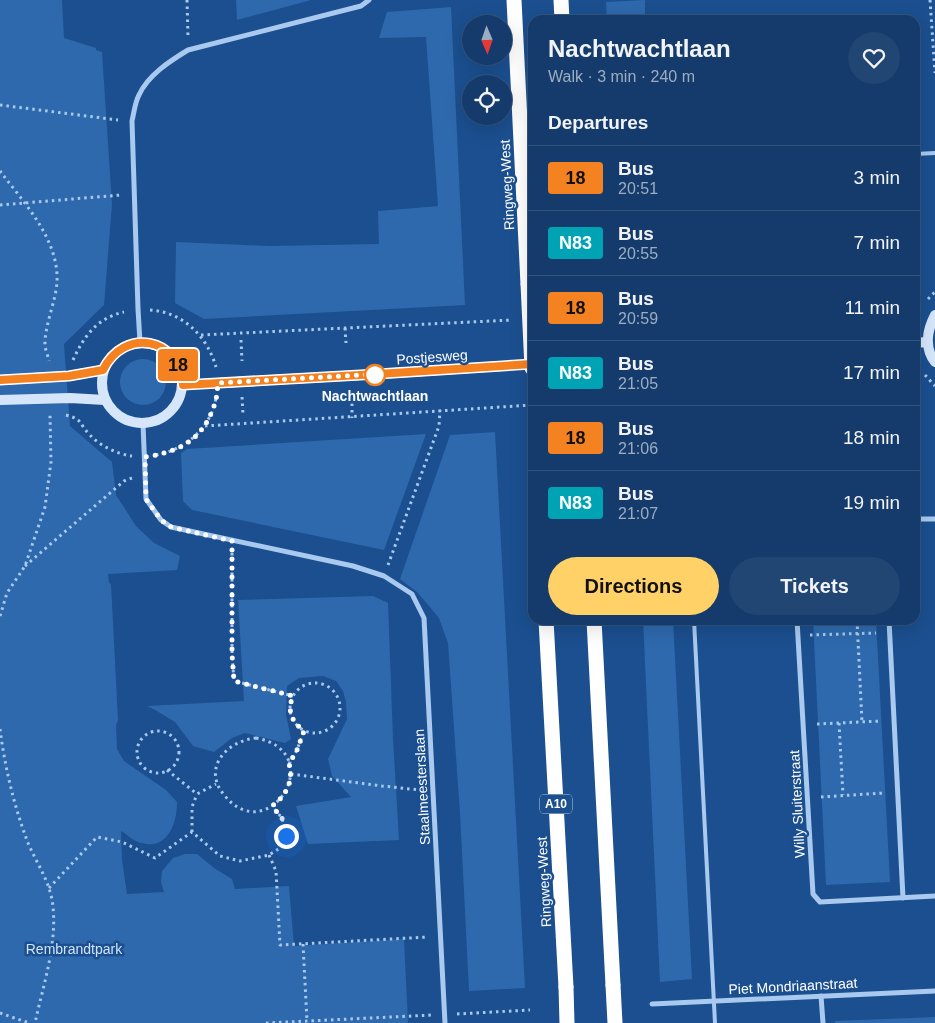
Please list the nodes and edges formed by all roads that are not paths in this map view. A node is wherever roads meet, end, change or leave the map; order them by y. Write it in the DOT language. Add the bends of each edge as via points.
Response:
graph roads {
  1 [pos="368,0"];
  2 [pos="561,2"];
  3 [pos="514,3"];
  4 [pos="562,15"];
  5 [pos="935,153"];
  6 [pos="920,154"];
  7 [pos="528,284"];
  8 [pos="935,315"];
  9 [pos="140,342"];
  10 [pos="927,342"];
  11 [pos="920,343"];
  12 [pos="935,362"];
  13 [pos="528,364"];
  14 [pos="103,370"];
  15 [pos="0,380"];
  16 [pos="183,385"];
  17 [pos="0,400"];
  18 [pos="105,400"];
  19 [pos="143,423"];
  20 [pos="920,519"];
  21 [pos="935,519"];
  22 [pos="546,625"];
  23 [pos="594,625"];
  24 [pos="694,625"];
  25 [pos="797,625"];
  26 [pos="889,625"];
  27 [pos="935,896"];
  28 [pos="903,898"];
  29 [pos="935,991"];
  30 [pos="822,996"];
  31 [pos="714,1001"];
  32 [pos="652,1004"];
  33 [pos="445,1023"];
  34 [pos="567,1023"];
  35 [pos="615,1023"];
  36 [pos="716,1023"];
  37 [pos="823,1023"];
  1 -- 9 [label="street" via="361,6 188,50 152,76 139,95 132,121"];
  2 -- 4 [label="highway"];
  3 -- 7 [label="highway, Ringweg-West, bridge"];
  5 -- 6 [label="lane"];
  8 -- 10 [label="street"];
  9 -- 14 [label="street" via="117,351"];
  9 -- 16 [label="street" via="154,344 169,352 180,367"];
  10 -- 11 [label="street"];
  10 -- 12 [label="street"];
  13 -- 16 [label="street, Postjesweg"];
  14 -- 15 [label="street" via="69,376"];
  14 -- 18 [label="street"];
  16 -- 19 [label="street" via="171,411 160,419"];
  17 -- 18 [label="street"];
  18 -- 19 [label="street" via="121,417"];
  19 -- 33 [label="street, Staalmeesterslaan" via="146,499 161,520 171,527 353,566 384,576 412,594 424,618"];
  20 -- 21 [label="street"];
  22 -- 34 [label="highway, Ringweg-West / A10, bridge"];
  23 -- 35 [label="highway, bridge"];
  24 -- 31 [label="lane"];
  25 -- 28 [label="street, Willy Sluiterstraat" via="813,894 820,902"];
  26 -- 28 [label="street"];
  27 -- 28 [label="street, Willy Sluiterstraat"];
  29 -- 30 [label="street, Piet Mondriaanstraat"];
  30 -- 31 [label="street, Piet Mondriaanstraat"];
  30 -- 37 [label="street"];
  31 -- 32 [label="street, Piet Mondriaanstraat"];
  31 -- 36 [label="lane"];
}
